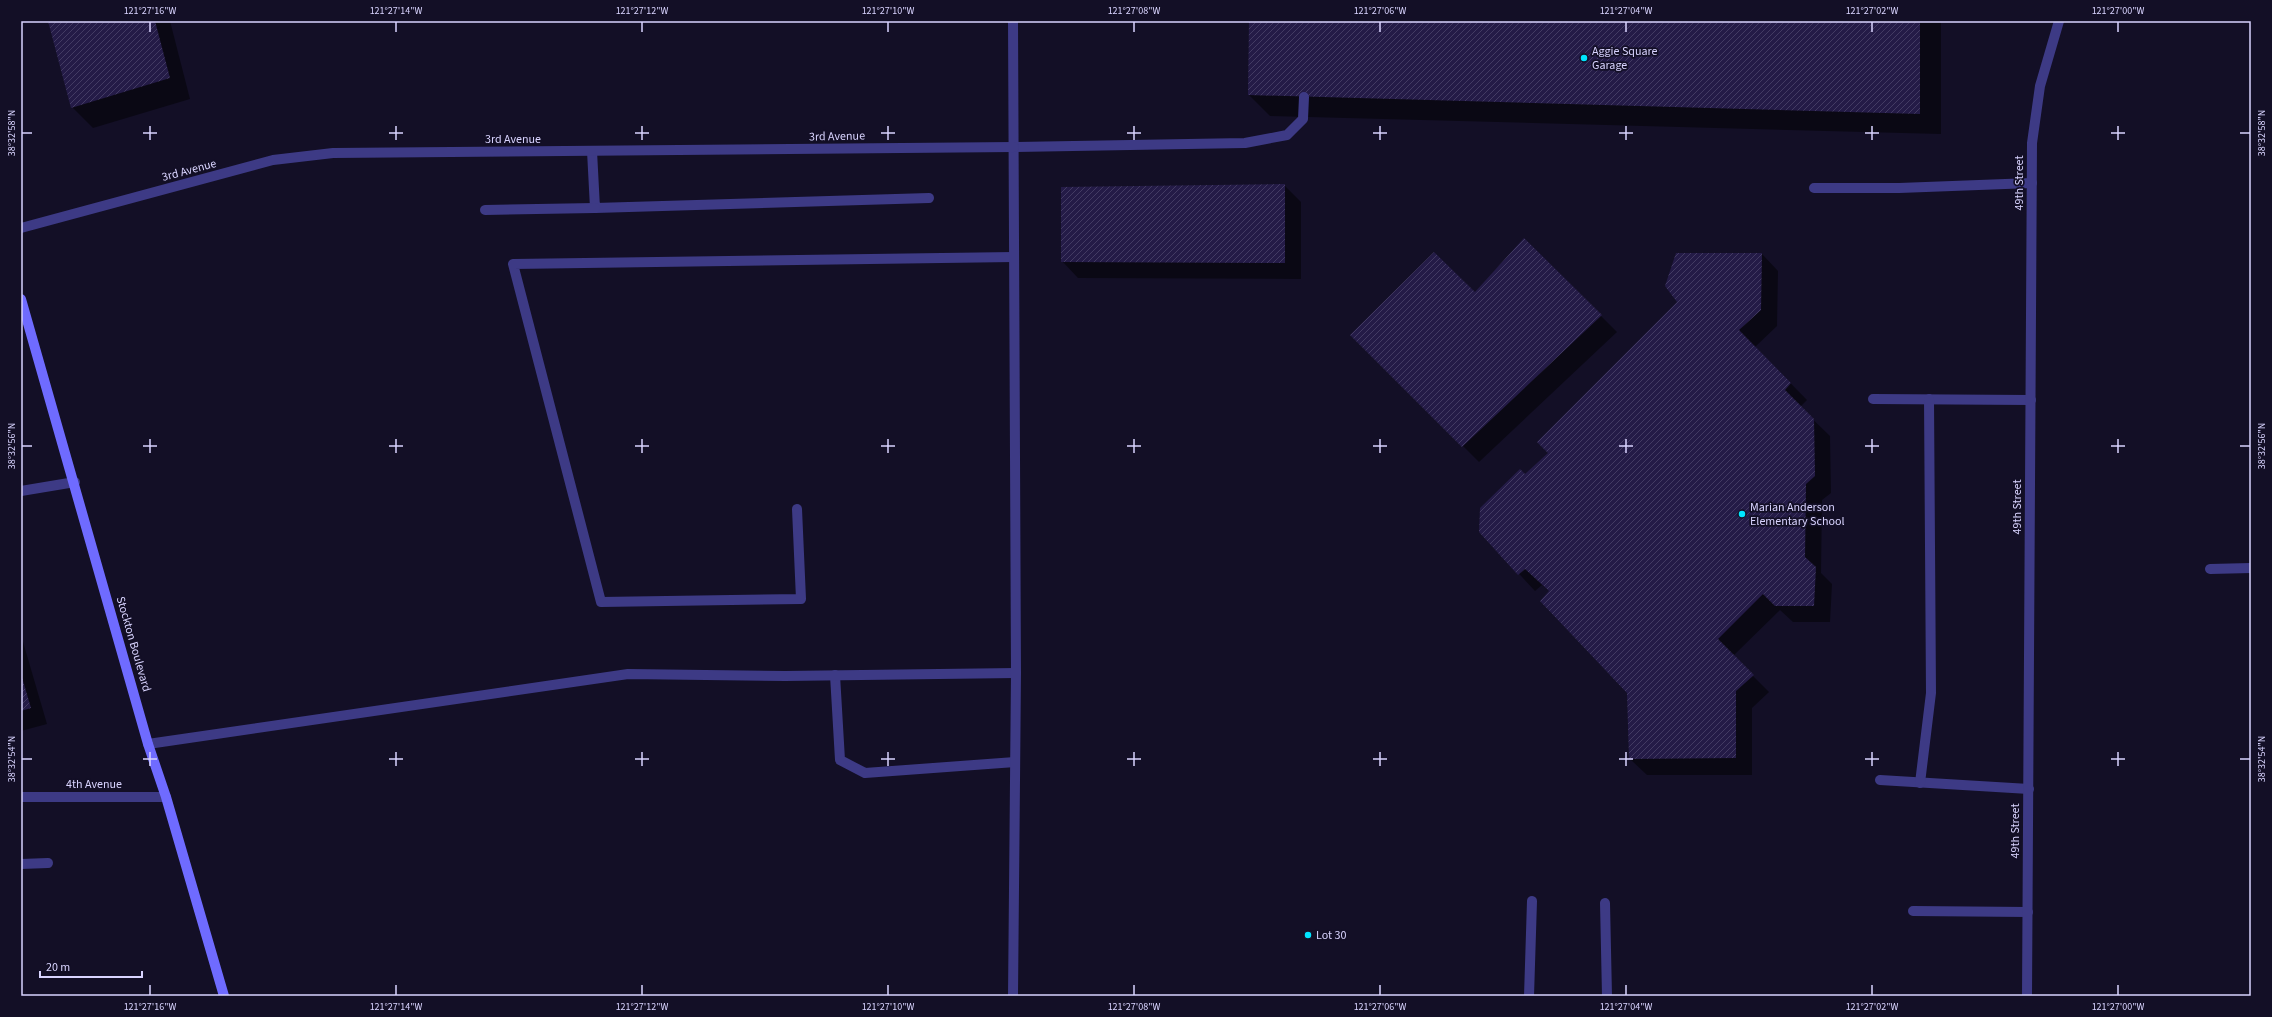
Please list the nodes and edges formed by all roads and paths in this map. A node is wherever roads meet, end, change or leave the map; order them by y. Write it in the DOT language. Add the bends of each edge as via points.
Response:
graph roads {
  1 [pos="1013,21"];
  2 [pos="2059,21"];
  3 [pos="1304,97"];
  4 [pos="1014,147"];
  5 [pos="592,151"];
  6 [pos="2032,183"];
  7 [pos="1814,188"];
  8 [pos="929,198"];
  9 [pos="595,208"];
  10 [pos="485,210"];
  11 [pos="21,228"];
  12 [pos="1014,257"];
  13 [pos="21,299"];
  14 [pos="1873,399"];
  15 [pos="1929,399"];
  16 [pos="2031,400"];
  17 [pos="75,482"];
  18 [pos="21,491"];
  19 [pos="798,509"];
  20 [pos="2251,568"];
  21 [pos="2210,569"];
  22 [pos="1016,673"];
  23 [pos="835,675"];
  24 [pos="148,744"];
  25 [pos="1015,762"];
  26 [pos="1880,780"];
  27 [pos="1920,783"];
  28 [pos="2029,789"];
  29 [pos="21,796"];
  30 [pos="166,797"];
  31 [pos="48,863"];
  32 [pos="21,864"];
  33 [pos="1532,901"];
  34 [pos="1605,903"];
  35 [pos="1913,911"];
  36 [pos="2028,912"];
  37 [pos="224,996"];
  38 [pos="1013,996"];
  39 [pos="1529,996"];
  40 [pos="1607,996"];
  41 [pos="2027,996"];
  1 -- 4 [label="street"];
  2 -- 6 [label="street, 49th Street" via="2040,86 2032,143"];
  3 -- 4 [label="street, 3rd Avenue" via="1303,119 1287,135 1245,143"];
  4 -- 5 [label="street, 3rd Avenue"];
  4 -- 12 [label="street"];
  5 -- 9 [label="street"];
  5 -- 11 [label="street, 3rd Avenue" via="333,153 273,160"];
  6 -- 7 [label="street"];
  6 -- 16 [label="street, 49th Street"];
  8 -- 9 [label="street"];
  9 -- 10 [label="street"];
  12 -- 19 [label="street" via="513,264 601,602 801,600"];
  12 -- 22 [label="street"];
  13 -- 17 [label="main road, Stockton Boulevard"];
  14 -- 15 [label="street"];
  15 -- 16 [label="street"];
  15 -- 27 [label="street" via="1931,693"];
  16 -- 28 [label="street, 49th Street"];
  17 -- 18 [label="street"];
  17 -- 24 [label="main road, Stockton Boulevard"];
  20 -- 21 [label="street"];
  22 -- 23 [label="street"];
  22 -- 25 [label="street"];
  23 -- 24 [label="street" via="628,674"];
  23 -- 25 [label="street" via="840,760 865,773"];
  24 -- 30 [label="main road, Stockton Boulevard"];
  25 -- 38 [label="street"];
  26 -- 27 [label="street"];
  27 -- 28 [label="street"];
  28 -- 36 [label="street, 49th Street"];
  29 -- 30 [label="street, 4th Avenue"];
  30 -- 37 [label="main road, Stockton Boulevard"];
  31 -- 32 [label="street"];
  33 -- 39 [label="street"];
  34 -- 40 [label="street"];
  35 -- 36 [label="street"];
  36 -- 41 [label="street, 49th Street"];
}
